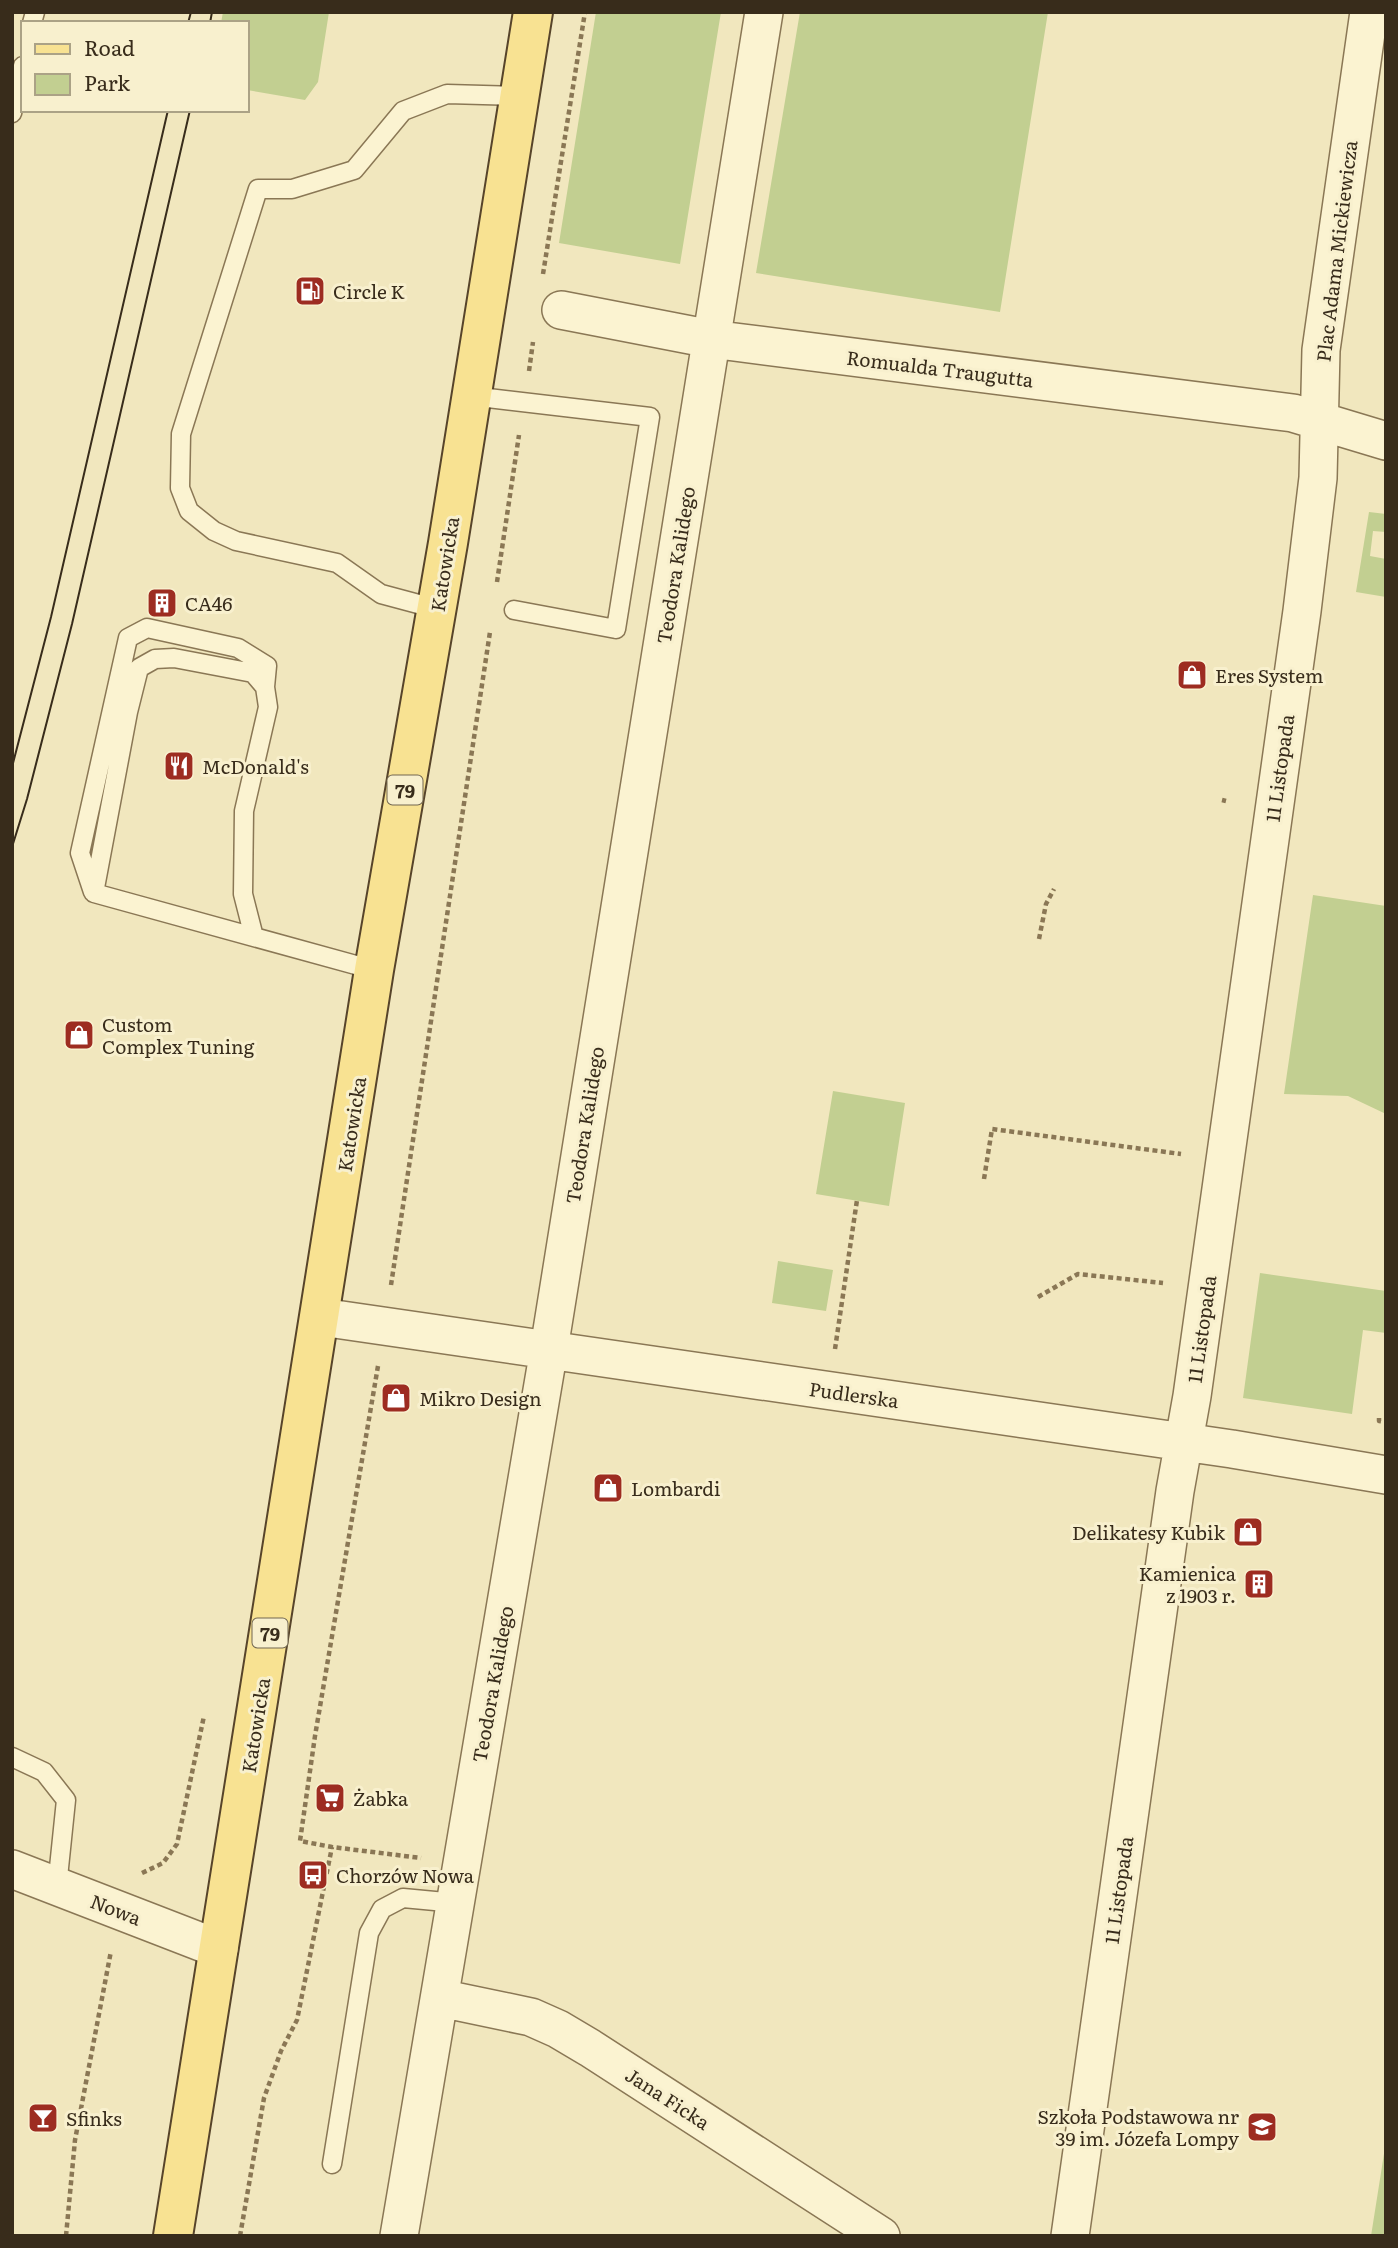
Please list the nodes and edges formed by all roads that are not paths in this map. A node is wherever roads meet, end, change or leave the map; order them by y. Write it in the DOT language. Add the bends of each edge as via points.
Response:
graph roads {
  1 [pos="533,12"];
  2 [pos="764,12"];
  3 [pos="1368,12"];
  4 [pos="21,75"];
  5 [pos="520,96"];
  6 [pos="12,113"];
  7 [pos="545,310"];
  8 [pos="711,339"];
  9 [pos="471,397"];
  10 [pos="1320,422"];
  11 [pos="1386,441"];
  12 [pos="437,609"];
  13 [pos="514,610"];
  14 [pos="265,687"];
  15 [pos="94,894"];
  16 [pos="254,937"];
  17 [pos="374,970"];
  18 [pos="321,1317"];
  19 [pos="549,1349"];
  20 [pos="1184,1443"];
  21 [pos="1386,1475"];
  22 [pos="12,1758"];
  23 [pos="12,1869"];
  24 [pos="57,1886"];
  25 [pos="456,1903"];
  26 [pos="219,1949"];
  27 [pos="440,1998"];
  28 [pos="332,2164"];
  29 [pos="173,2236"];
  30 [pos="399,2236"];
  31 [pos="881,2236"];
  32 [pos="1070,2236"];
  1 -- 5 [label="main road, Katowicka / 79"];
  2 -- 8 [label="street, Teodora Kalidego"];
  3 -- 10 [label="street, Plac Adama Mickiewicza" via="1321,350"];
  4 -- 6 [label="lane"];
  5 -- 9 [label="main road, Katowicka / 79"];
  5 -- 12 [label="lane" via="447,94 403,111 354,170 292,189 258,189 181,434 180,488 189,511 214,531 236,541 337,563 381,594"];
  7 -- 8 [label="street, Romualda Traugutta"];
  8 -- 10 [label="street, Romualda Traugutta" via="1293,413"];
  8 -- 19 [label="street, Teodora Kalidego"];
  9 -- 12 [label="main road, Katowicka / 79"];
  9 -- 13 [label="lane" via="650,417 616,629"];
  10 -- 11 [label="street"];
  10 -- 20 [label="street, 11 Listopada" via="1318,478 1301,611"];
  12 -- 17 [label="main road, Katowicka / 79"];
  14 -- 15 [label="lane" via="253,673 174,658 155,659 139,668"];
  14 -- 15 [label="lane" via="267,666 239,648 147,628 128,638 80,853"];
  14 -- 16 [label="lane" via="268,707 244,811 243,894"];
  15 -- 16 [label="lane"];
  16 -- 17 [label="lane"];
  17 -- 18 [label="main road, Katowicka / 79"];
  18 -- 19 [label="street, Pudlerska"];
  18 -- 26 [label="main road, Katowicka / 79"];
  19 -- 20 [label="street, Pudlerska"];
  19 -- 25 [label="street, Teodora Kalidego"];
  20 -- 21 [label="street, Pudlerska"];
  20 -- 32 [label="street, 11 Listopada"];
  22 -- 24 [label="lane" via="44,1772 66,1800"];
  23 -- 24 [label="street, Nowa"];
  24 -- 26 [label="street, Nowa"];
  25 -- 27 [label="street, Teodora Kalidego"];
  25 -- 28 [label="lane" via="403,1898 382,1909 369,1933"];
  26 -- 29 [label="main road, Katowicka / 79"];
  27 -- 30 [label="street, Teodora Kalidego"];
  27 -- 31 [label="street, Jana Ficka" via="531,2018 558,2029"];
}
